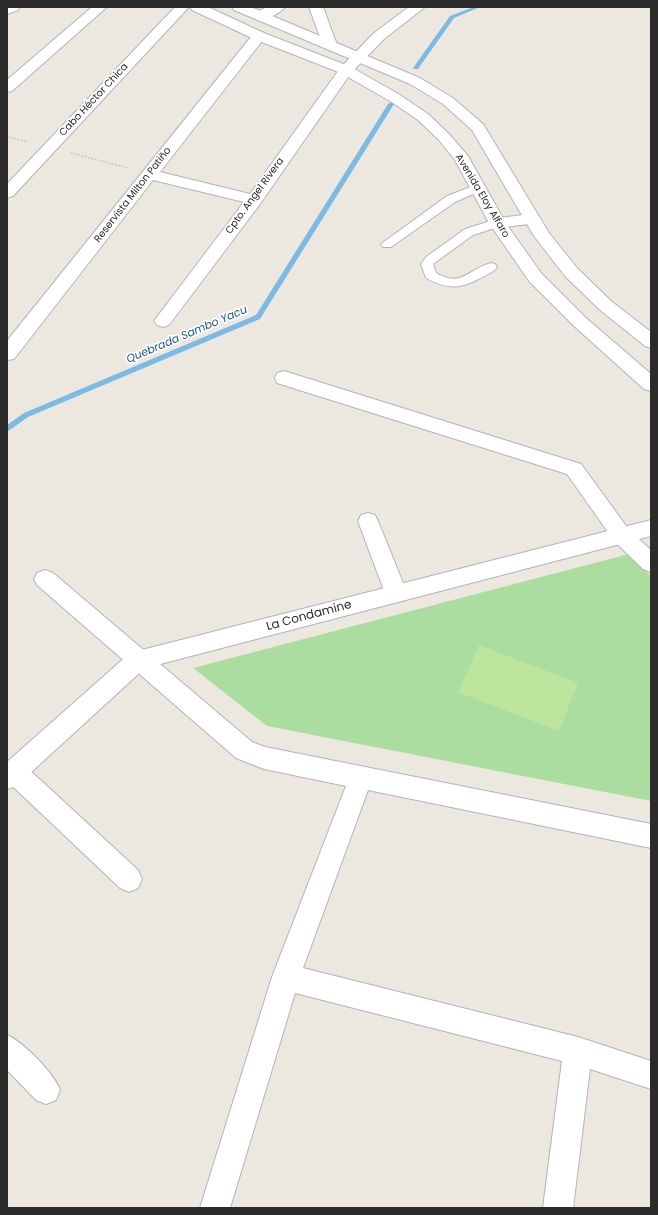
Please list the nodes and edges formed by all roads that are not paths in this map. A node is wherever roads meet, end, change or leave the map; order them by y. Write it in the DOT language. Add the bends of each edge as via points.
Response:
graph roads {
  1 [pos="13,7"];
  2 [pos="100,7"];
  3 [pos="182,7"];
  4 [pos="196,7"];
  5 [pos="238,7"];
  6 [pos="278,7"];
  7 [pos="316,7"];
  8 [pos="418,7"];
  9 [pos="7,10"];
  10 [pos="260,16"];
  11 [pos="258,36"];
  12 [pos="330,45"];
  13 [pos="357,56"];
  14 [pos="346,70"];
  15 [pos="7,88"];
  16 [pos="149,174"];
  17 [pos="478,188"];
  18 [pos="7,193"];
  19 [pos="254,200"];
  20 [pos="531,218"];
  21 [pos="497,223"];
  22 [pos="386,244"];
  23 [pos="491,267"];
  24 [pos="163,321"];
  25 [pos="651,342"];
  26 [pos="7,354"];
  27 [pos="284,378"];
  28 [pos="651,384"];
  29 [pos="368,521"];
  30 [pos="651,528"];
  31 [pos="622,536"];
  32 [pos="651,563"];
  33 [pos="45,578"];
  34 [pos="396,593"];
  35 [pos="138,660"];
  36 [pos="11,775"];
  37 [pos="361,777"];
  38 [pos="651,836"];
  39 [pos="129,879"];
  40 [pos="286,977"];
  41 [pos="7,1049"];
  42 [pos="578,1052"];
  43 [pos="651,1075"];
  44 [pos="46,1090"];
  45 [pos="215,1208"];
  46 [pos="558,1208"];
  1 -- 9 [label="street"];
  2 -- 15 [label="street"];
  3 -- 18 [label="street, Cabo Héctor Chica"];
  4 -- 11 [label="street, Avenida Eloy Alfaro"];
  5 -- 10 [label="street"];
  6 -- 10 [label="street"];
  7 -- 12 [label="street"];
  8 -- 13 [label="street, Cpto. Angel Rivera" via="393,23"];
  10 -- 12 [label="street"];
  11 -- 14 [label="street, Avenida Eloy Alfaro"];
  11 -- 16 [label="street, Reservista Milton Patiño"];
  12 -- 13 [label="street"];
  13 -- 14 [label="street, Cpto. Angel Rivera"];
  13 -- 20 [label="street" via="415,81 448,101 478,127"];
  14 -- 17 [label="street, Avenida Eloy Alfaro" via="423,117 462,159"];
  14 -- 19 [label="street, Cpto. Angel Rivera"];
  16 -- 19 [label="street"];
  16 -- 26 [label="street, Reservista Milton Patiño"];
  17 -- 21 [label="street, Avenida Eloy Alfaro"];
  17 -- 22 [label="lane" via="451,199"];
  19 -- 24 [label="street, Cpto. Angel Rivera"];
  20 -- 21 [label="street"];
  20 -- 25 [label="street" via="571,272 605,305"];
  21 -- 23 [label="lane" via="469,232 427,264 430,275 446,283 455,284 470,280"];
  21 -- 28 [label="street, Avenida Eloy Alfaro" via="535,277 580,322"];
  27 -- 31 [label="street" via="574,469"];
  29 -- 34 [label="street"];
  30 -- 31 [label="street, La Condamine"];
  31 -- 32 [label="street"];
  31 -- 34 [label="street, La Condamine"];
  33 -- 35 [label="street"];
  34 -- 35 [label="street, La Condamine"];
  35 -- 36 [label="street, La Condamine"];
  35 -- 37 [label="street" via="244,750 264,758"];
  36 -- 39 [label="street"];
  37 -- 38 [label="street"];
  37 -- 40 [label="street"];
  40 -- 42 [label="street"];
  40 -- 45 [label="street"];
  41 -- 44 [label="street"];
  42 -- 43 [label="street"];
  42 -- 46 [label="street"];
}
